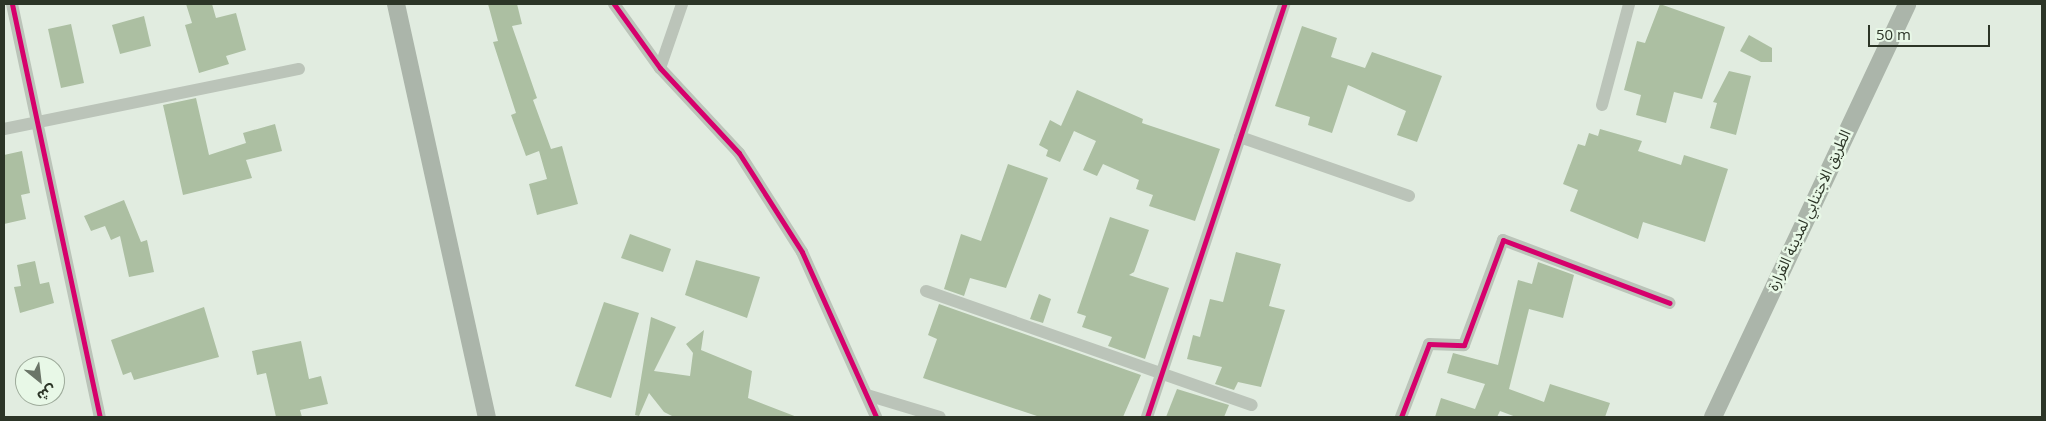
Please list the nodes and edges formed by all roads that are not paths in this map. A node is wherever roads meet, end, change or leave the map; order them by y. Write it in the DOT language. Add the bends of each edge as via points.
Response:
graph roads {
  1 [pos="12,4"];
  2 [pos="396,4"];
  3 [pos="614,4"];
  4 [pos="682,4"];
  5 [pos="1284,4"];
  6 [pos="1628,4"];
  7 [pos="1907,4"];
  8 [pos="660,68"];
  9 [pos="299,69"];
  10 [pos="1602,105"];
  11 [pos="37,122"];
  12 [pos="4,129"];
  13 [pos="1240,137"];
  14 [pos="1409,196"];
  15 [pos="926,291"];
  16 [pos="1670,303"];
  17 [pos="1161,375"];
  18 [pos="867,395"];
  19 [pos="1252,405"];
  20 [pos="100,417"];
  21 [pos="487,417"];
  22 [pos="876,417"];
  23 [pos="940,417"];
  24 [pos="1147,417"];
  25 [pos="1401,417"];
  26 [pos="1713,417"];
  1 -- 11 [label="street"];
  2 -- 21 [label="main road"];
  3 -- 8 [label="street"];
  4 -- 8 [label="street"];
  5 -- 13 [label="street"];
  6 -- 10 [label="street"];
  7 -- 26 [label="main road, الطريق الاجتنابي لمدينة القرارة"];
  8 -- 18 [label="street" via="739,153 802,252"];
  9 -- 11 [label="street"];
  11 -- 12 [label="street"];
  11 -- 20 [label="street"];
  13 -- 14 [label="street"];
  13 -- 17 [label="street"];
  15 -- 17 [label="street"];
  16 -- 25 [label="street" via="1503,240 1464,345 1429,344"];
  17 -- 19 [label="street"];
  17 -- 24 [label="street"];
  18 -- 22 [label="street"];
  18 -- 23 [label="street"];
}
